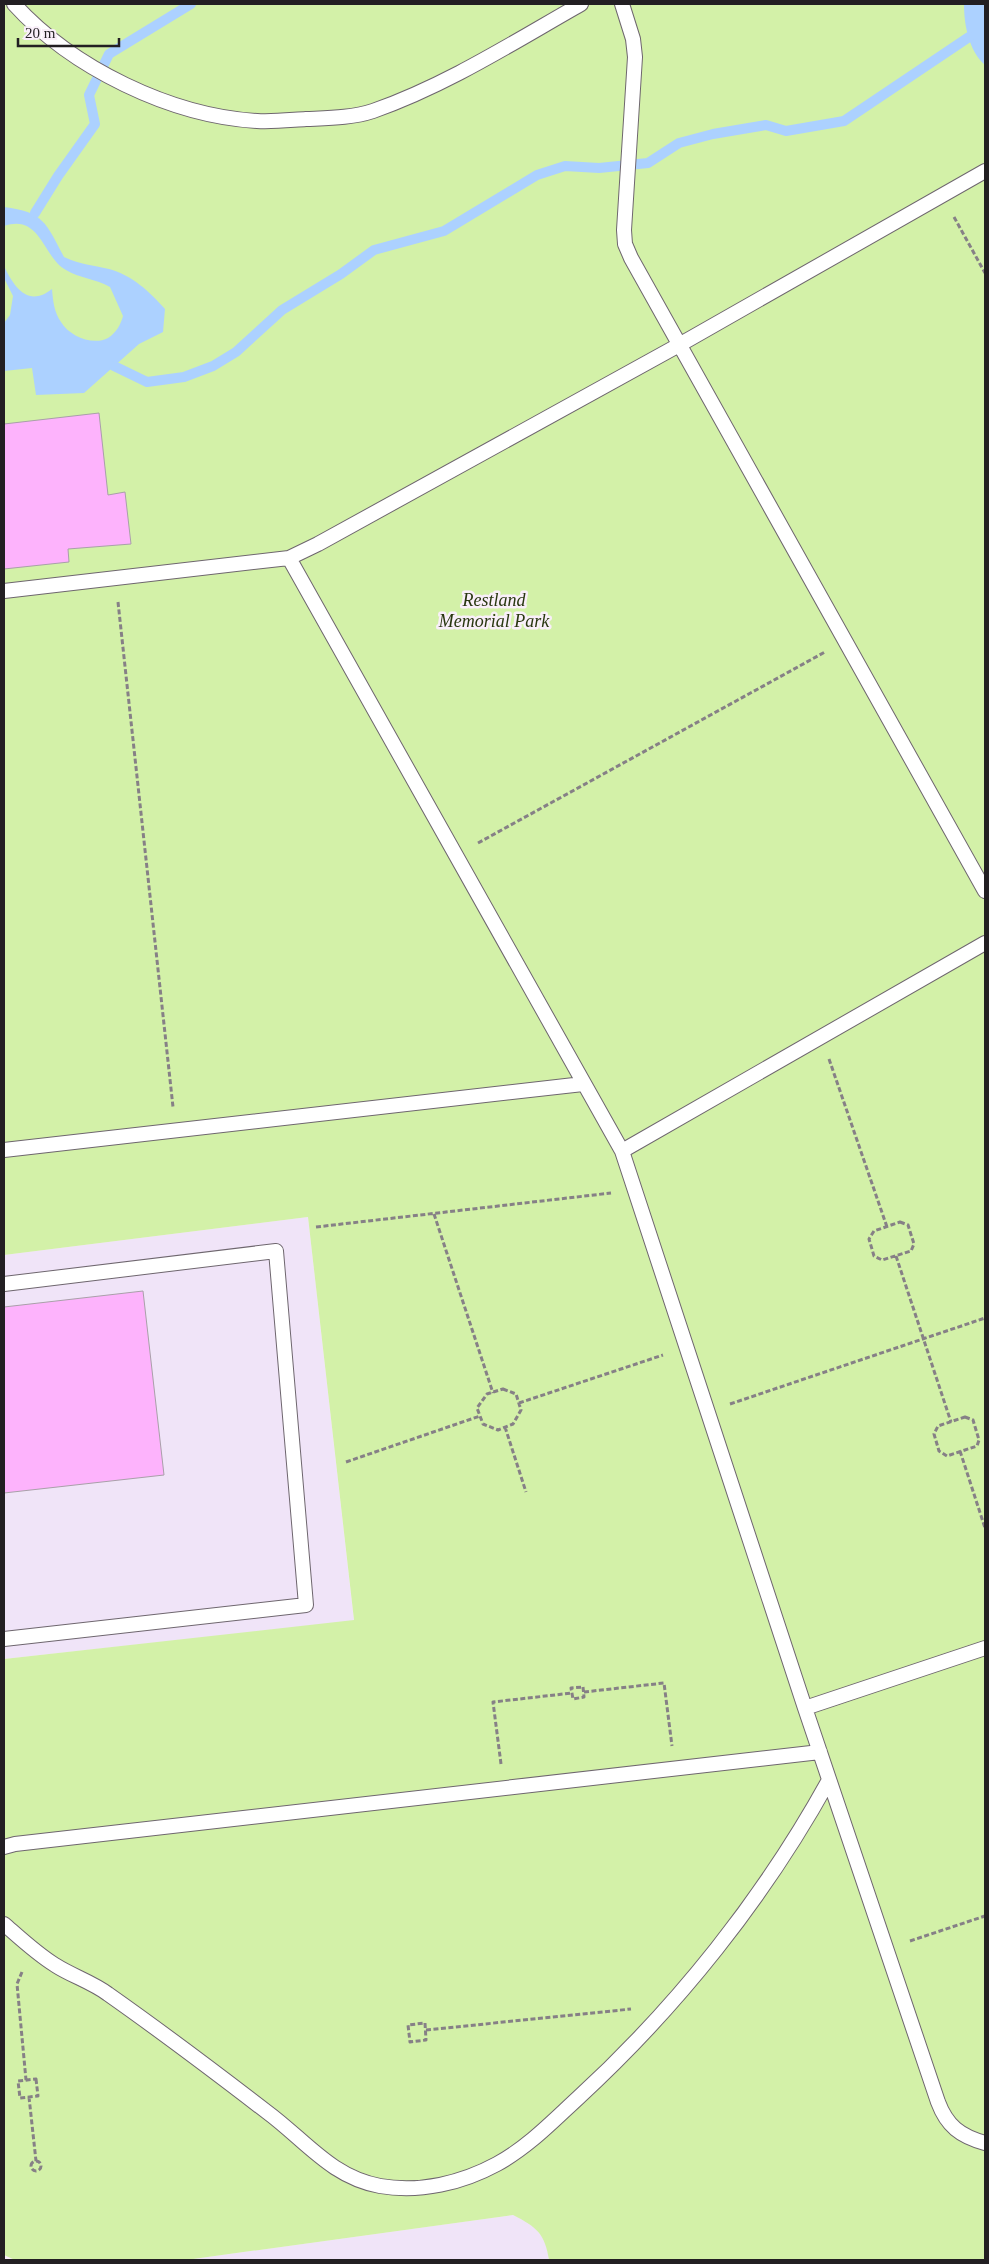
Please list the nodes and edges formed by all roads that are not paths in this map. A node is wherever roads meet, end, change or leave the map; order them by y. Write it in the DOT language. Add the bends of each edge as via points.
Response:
graph roads {
  1 [pos="14,4"];
  2 [pos="581,4"];
  3 [pos="622,4"];
  4 [pos="985,170"];
  5 [pos="679,345"];
  6 [pos="289,558"];
  7 [pos="4,591"];
  8 [pos="985,891"];
  9 [pos="985,942"];
  10 [pos="583,1084"];
  11 [pos="4,1150"];
  12 [pos="622,1150"];
  13 [pos="4,1284"];
  14 [pos="4,1639"];
  15 [pos="985,1648"];
  16 [pos="805,1708"];
  17 [pos="820,1752"];
  18 [pos="829,1780"];
  19 [pos="4,1847"];
  20 [pos="4,1924"];
  21 [pos="985,2143"];
  1 -- 2 [label="lane" via="37,27 83,60 126,84 180,106 258,121 372,112 425,90"];
  3 -- 5 [label="lane" via="635,57 625,244"];
  4 -- 5 [label="lane"];
  5 -- 6 [label="lane"];
  5 -- 8 [label="lane"];
  6 -- 7 [label="lane"];
  6 -- 10 [label="lane"];
  9 -- 12 [label="lane"];
  10 -- 11 [label="lane"];
  10 -- 12 [label="lane"];
  12 -- 16 [label="lane"];
  13 -- 14 [label="lane" via="276,1251 306,1605"];
  15 -- 16 [label="lane"];
  16 -- 17 [label="lane"];
  17 -- 18 [label="lane"];
  17 -- 19 [label="lane"];
  18 -- 20 [label="lane" via="774,1871 670,2004 595,2083 536,2136 481,2172 449,2184 384,2187 354,2179 331,2167 269,2113 119,2002 53,1964"];
  18 -- 21 [label="lane" via="944,2116 955,2129"];
}
